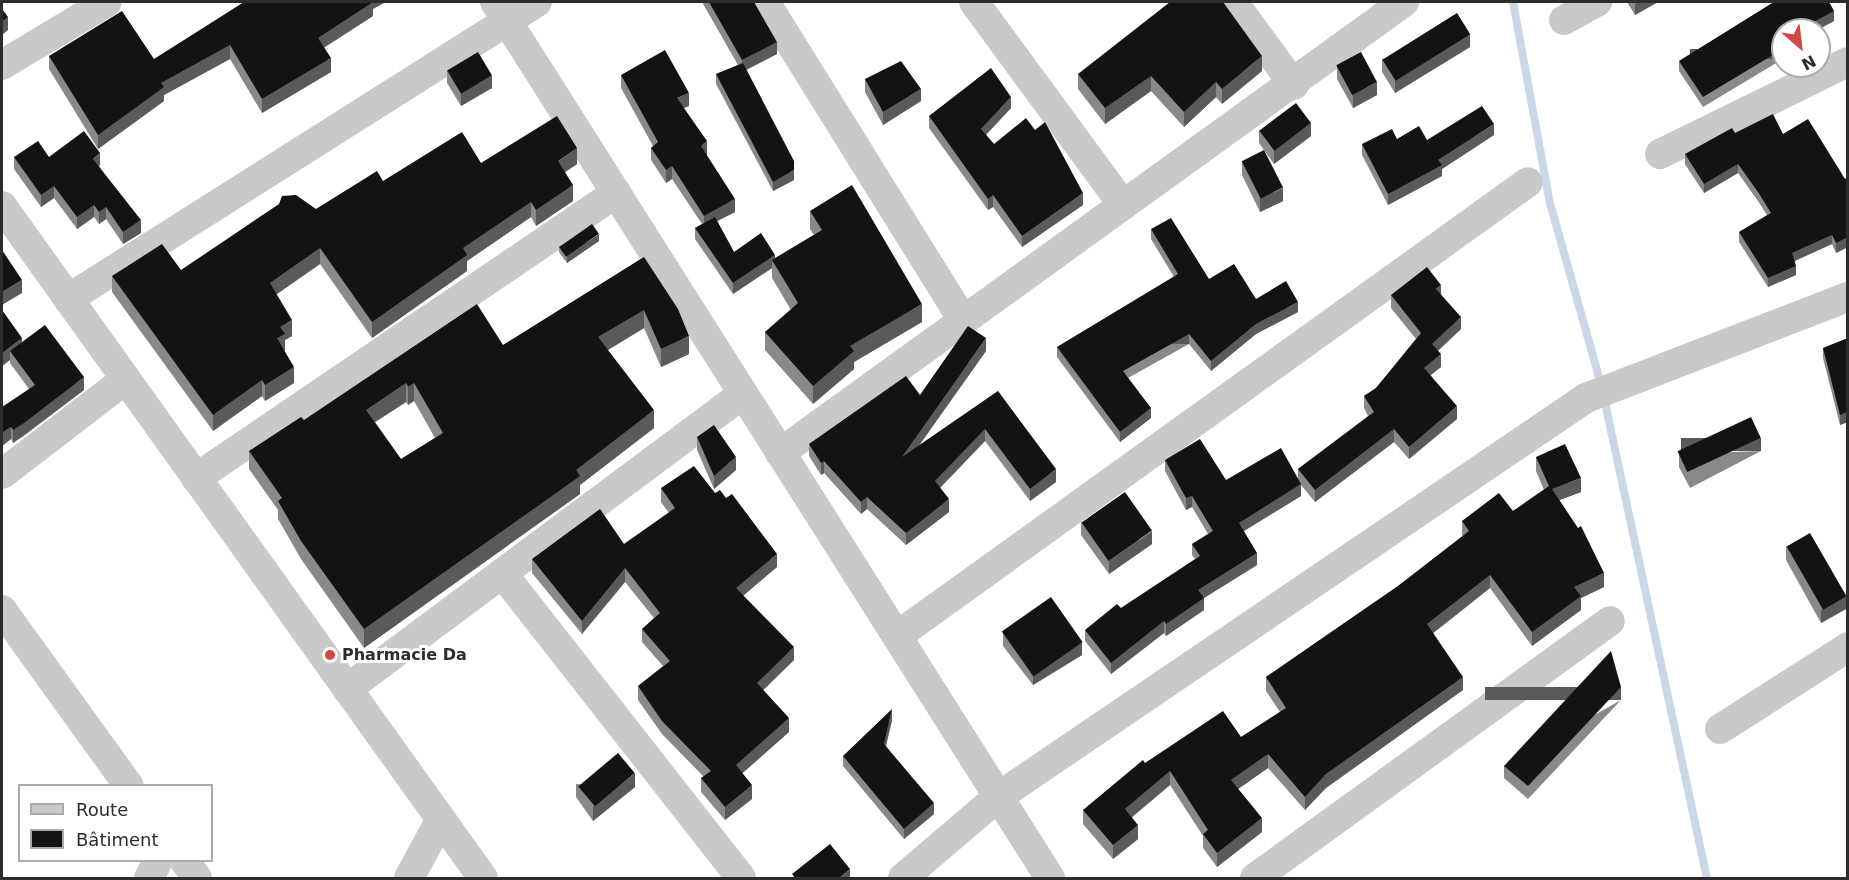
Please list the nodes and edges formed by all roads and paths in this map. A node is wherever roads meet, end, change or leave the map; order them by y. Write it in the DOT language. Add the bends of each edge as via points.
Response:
graph roads {
  1 [pos="106,2"];
  2 [pos="537,2"];
  3 [pos="765,2"];
  4 [pos="974,2"];
  5 [pos="1233,2"];
  6 [pos="1404,2"];
  7 [pos="1597,2"];
  8 [pos="501,10"];
  9 [pos="1564,20"];
  10 [pos="1848,62"];
  11 [pos="2,65"];
  12 [pos="1294,85"];
  13 [pos="1660,154"];
  14 [pos="1528,182"];
  15 [pos="616,193"];
  16 [pos="1123,205"];
  17 [pos="2,206"];
  18 [pos="1848,297"];
  19 [pos="68,298"];
  20 [pos="963,320"];
  21 [pos="126,379"];
  22 [pos="743,394"];
  23 [pos="780,453"];
  24 [pos="2,474"];
  25 [pos="196,478"];
  26 [pos="502,573"];
  27 [pos="2,610"];
  28 [pos="1610,621"];
  29 [pos="897,636"];
  30 [pos="1848,647"];
  31 [pos="347,689"];
  32 [pos="1720,729"];
  33 [pos="128,784"];
  34 [pos="999,797"];
  35 [pos="441,819"];
  36 [pos="158,862"];
  37 [pos="185,862"];
  38 [pos="1273,874"];
  39 [pos="149,879"];
  40 [pos="197,879"];
  41 [pos="410,879"];
  42 [pos="483,879"];
  43 [pos="741,879"];
  44 [pos="903,879"];
  45 [pos="1050,879"];
  1 -- 11 [label="street"];
  2 -- 8 [label="street"];
  3 -- 20 [label="street"];
  4 -- 16 [label="street"];
  5 -- 12 [label="street"];
  6 -- 12 [label="street"];
  7 -- 9 [label="street"];
  8 -- 15 [label="street"];
  8 -- 19 [label="street"];
  10 -- 13 [label="street"];
  12 -- 16 [label="street"];
  14 -- 29 [label="street"];
  15 -- 22 [label="street"];
  15 -- 25 [label="street"];
  16 -- 20 [label="street"];
  17 -- 19 [label="street"];
  18 -- 34 [label="street" via="1586,398"];
  19 -- 21 [label="street"];
  20 -- 23 [label="street"];
  21 -- 24 [label="street"];
  21 -- 25 [label="street"];
  22 -- 23 [label="street"];
  22 -- 26 [label="street"];
  23 -- 29 [label="street"];
  25 -- 31 [label="street"];
  26 -- 31 [label="street"];
  26 -- 43 [label="street"];
  27 -- 33 [label="street"];
  28 -- 38 [label="street"];
  29 -- 34 [label="street"];
  30 -- 32 [label="street"];
  31 -- 35 [label="street"];
  34 -- 44 [label="street"];
  34 -- 45 [label="street"];
  35 -- 41 [label="street"];
  35 -- 42 [label="street"];
  36 -- 39 [label="street"];
  37 -- 40 [label="street"];
}
